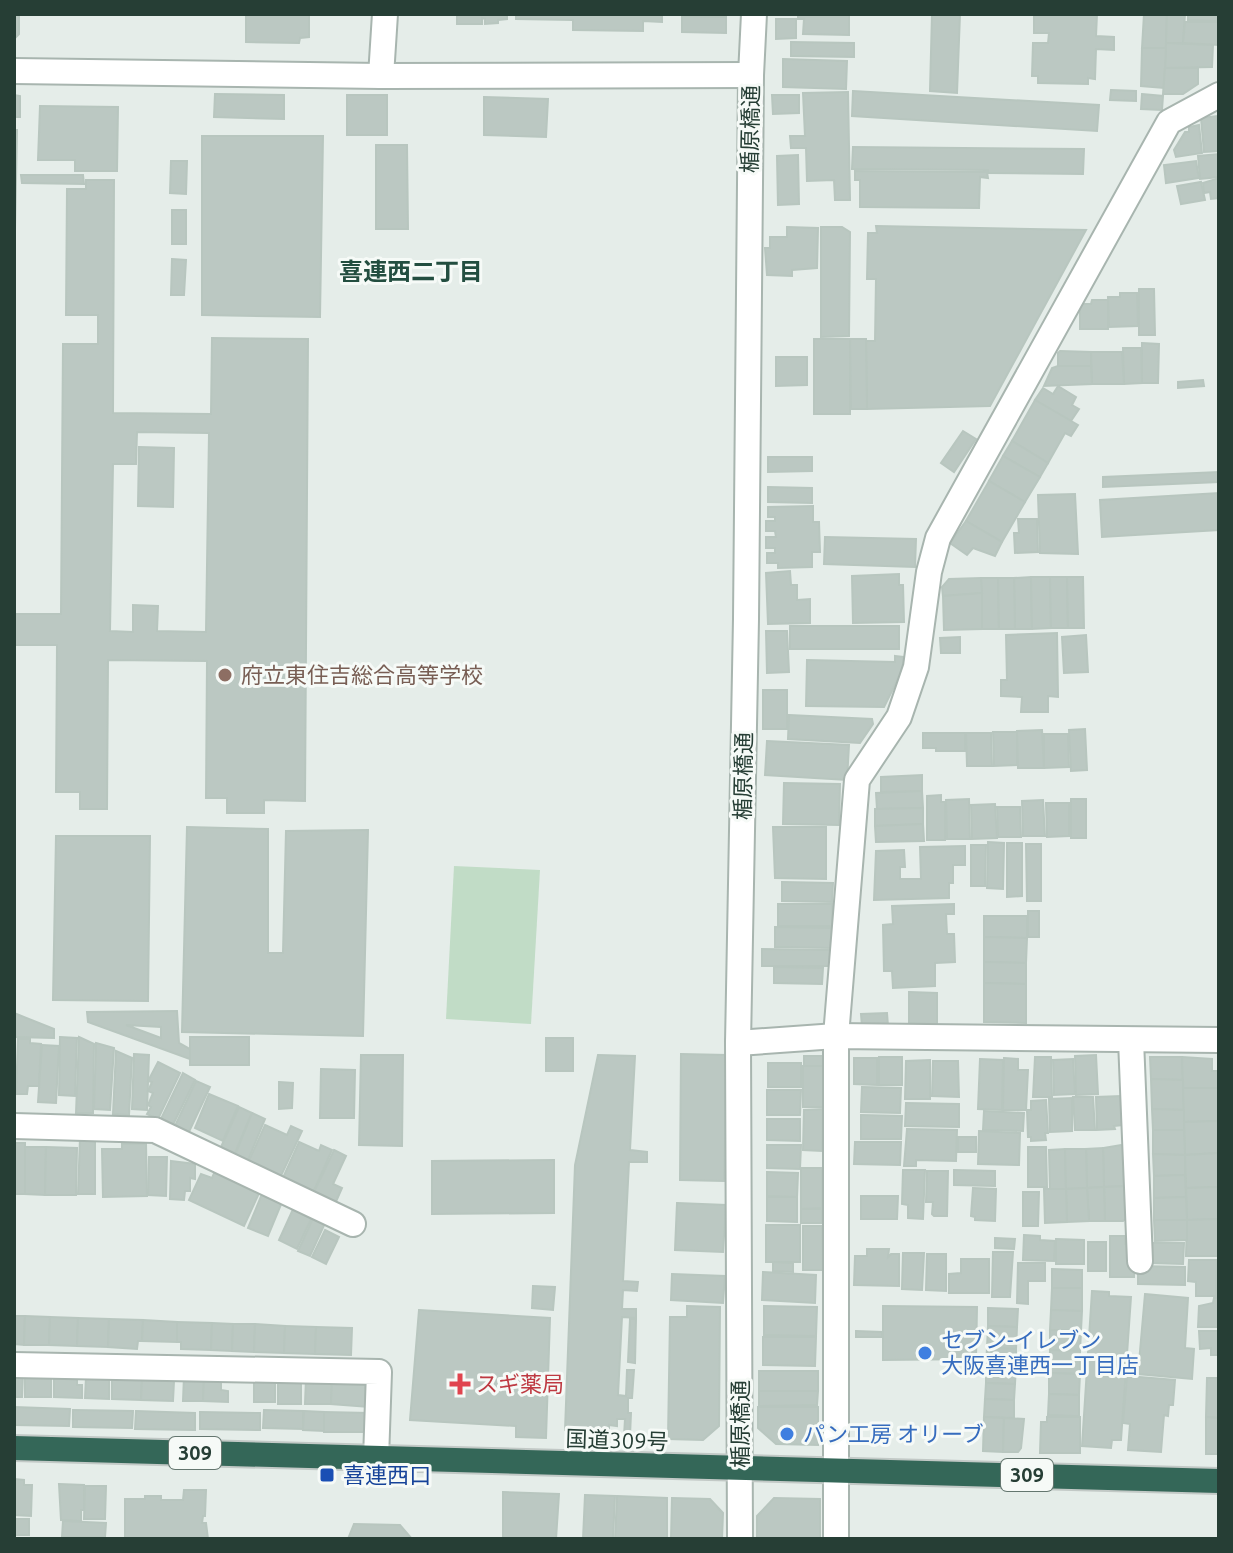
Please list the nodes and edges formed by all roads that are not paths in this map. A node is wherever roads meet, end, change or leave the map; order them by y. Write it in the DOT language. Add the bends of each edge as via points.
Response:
graph roads {
  1 [pos="385,14"];
  2 [pos="754,14"];
  3 [pos="14,71"];
  4 [pos="751,75"];
  5 [pos="381,76"];
  6 [pos="1219,95"];
  7 [pos="836,1036"];
  8 [pos="1131,1040"];
  9 [pos="1219,1040"];
  10 [pos="738,1043"];
  11 [pos="14,1126"];
  12 [pos="353,1224"];
  13 [pos="1140,1261"];
  14 [pos="14,1365"];
  15 [pos="14,1448"];
  16 [pos="376,1459"];
  17 [pos="740,1469"];
  18 [pos="835,1470"];
  19 [pos="1219,1481"];
  20 [pos="740,1539"];
  21 [pos="836,1539"];
  1 -- 5 [label="street"];
  2 -- 4 [label="street, 楯原橋通"];
  3 -- 5 [label="street"];
  4 -- 5 [label="street"];
  4 -- 10 [label="street, 楯原橋通"];
  6 -- 7 [label="street" via="1169,122 938,538 912,680 899,717 857,780"];
  7 -- 8 [label="street"];
  7 -- 10 [label="street"];
  7 -- 18 [label="street"];
  8 -- 9 [label="street"];
  8 -- 13 [label="street"];
  10 -- 17 [label="street, 楯原橋通"];
  11 -- 12 [label="street" via="155,1130"];
  14 -- 16 [label="street" via="379,1372"];
  15 -- 16 [label="highway, 国道309号 / 309"];
  16 -- 17 [label="highway, 国道309号 / 309"];
  17 -- 18 [label="highway, 国道309号 / 309"];
  17 -- 20 [label="street, 楯原橋通"];
  18 -- 19 [label="highway, 国道309号 / 309"];
  18 -- 21 [label="street"];
}
